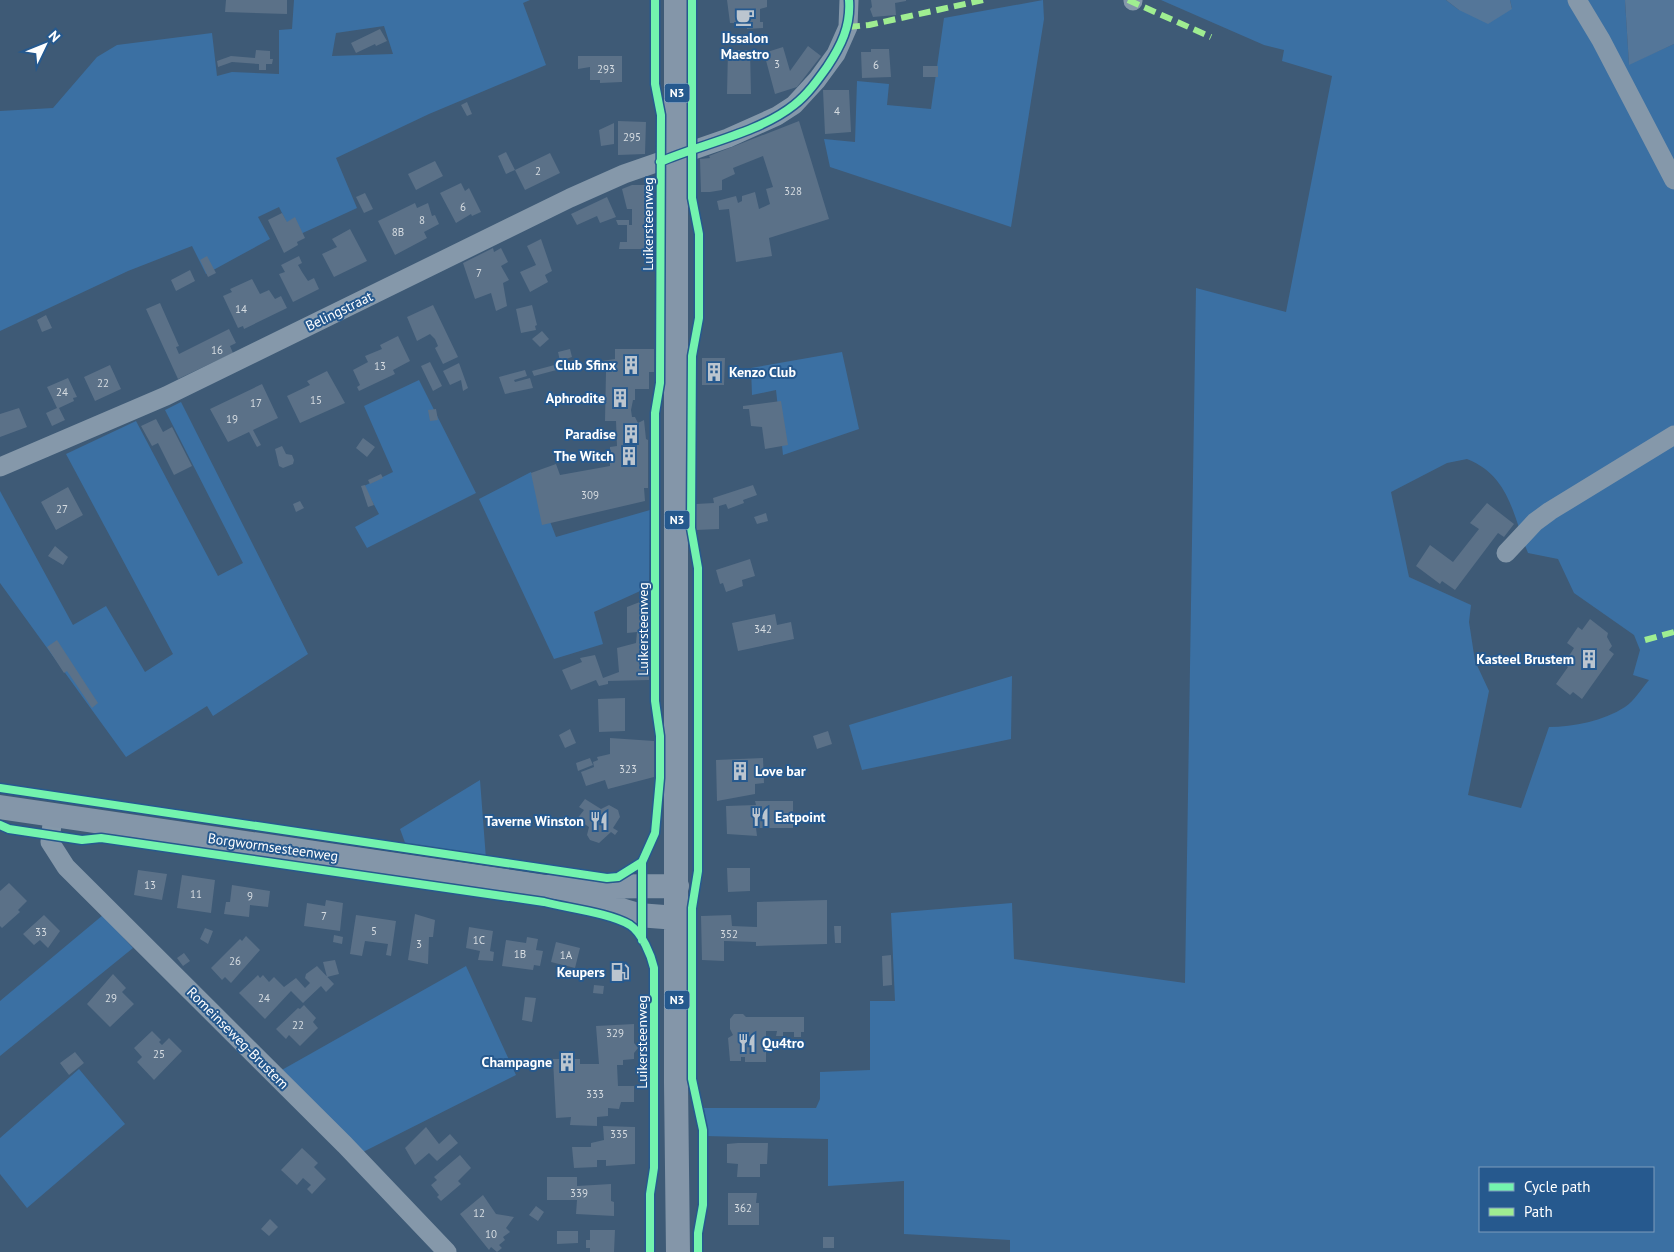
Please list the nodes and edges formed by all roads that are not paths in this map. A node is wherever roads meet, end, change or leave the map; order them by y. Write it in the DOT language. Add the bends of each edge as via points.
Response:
graph roads {
  1 [pos="676,0"];
  2 [pos="849,0"];
  3 [pos="1577,0"];
  4 [pos="677,154"];
  5 [pos="1674,180"];
  6 [pos="1674,435"];
  7 [pos="0,467"];
  8 [pos="1506,553"];
  9 [pos="0,807"];
  10 [pos="53,815"];
  11 [pos="677,886"];
  12 [pos="546,887"];
  13 [pos="677,918"];
  14 [pos="448,1252"];
  15 [pos="678,1252"];
  1 -- 4 [label="main road, N3"];
  2 -- 4 [label="street, Belingstraat" via="848,27 836,54 794,105 728,138"];
  3 -- 5 [label="street"];
  4 -- 7 [label="street, Belingstraat" via="570,198 166,396"];
  4 -- 11 [label="main road, N3"];
  6 -- 8 [label="street" via="1550,510"];
  9 -- 10 [label="main road, Borgwormsesteenweg"];
  10 -- 12 [label="main road, Borgwormsesteenweg"];
  10 -- 14 [label="street, Romeinseweg-Brustem" via="50,842 66,867 346,1145"];
  11 -- 12 [label="main road, Borgwormsesteenweg"];
  11 -- 13 [label="main road, N3"];
  12 -- 13 [label="main road, Borgwormsesteenweg" via="638,915"];
  13 -- 15 [label="main road, N3"];
}
